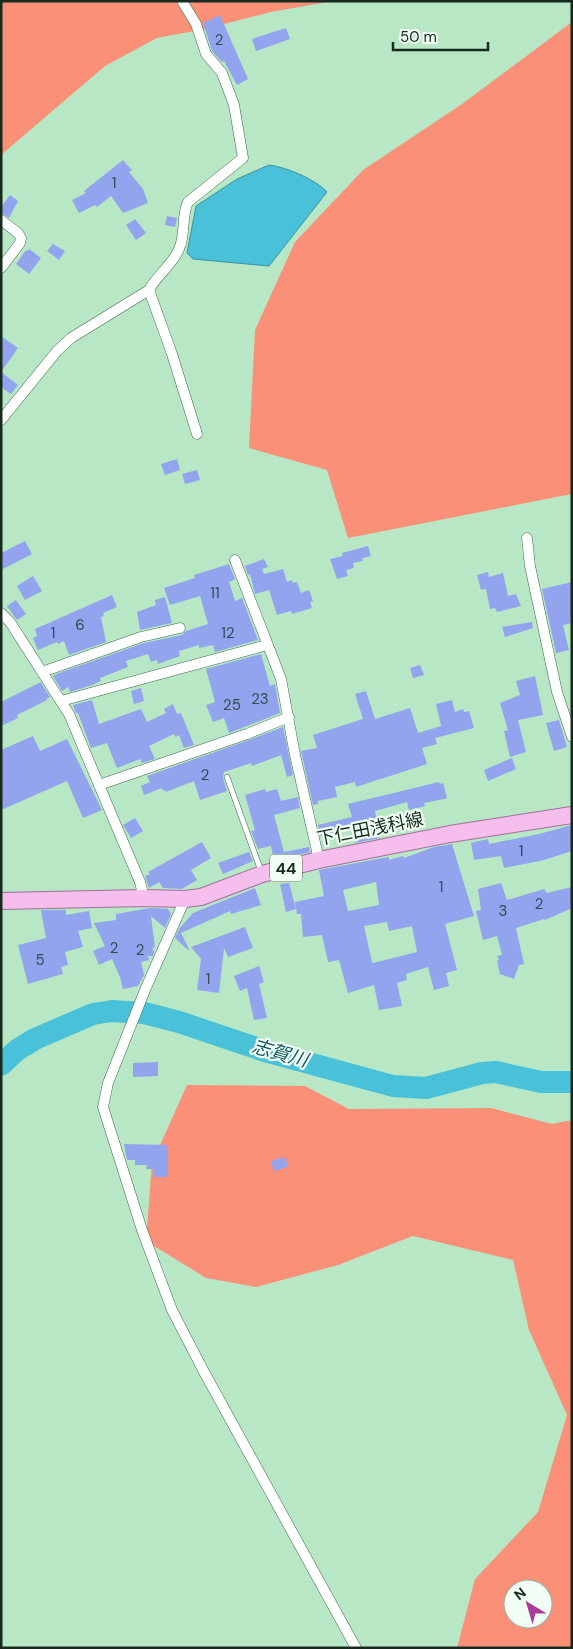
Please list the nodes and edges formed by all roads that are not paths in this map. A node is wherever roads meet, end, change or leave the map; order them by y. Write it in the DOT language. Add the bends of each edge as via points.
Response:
graph roads {
  1 [pos="182,1"];
  2 [pos="1,220"];
  3 [pos="1,268"];
  4 [pos="148,290"];
  5 [pos="1,420"];
  6 [pos="197,434"];
  7 [pos="528,538"];
  8 [pos="235,560"];
  9 [pos="1,613"];
  10 [pos="180,628"];
  11 [pos="267,645"];
  12 [pos="42,672"];
  13 [pos="61,701"];
  14 [pos="289,716"];
  15 [pos="572,737"];
  16 [pos="227,777"];
  17 [pos="99,785"];
  18 [pos="572,815"];
  19 [pos="319,860"];
  20 [pos="262,874"];
  21 [pos="144,898"];
  22 [pos="185,899"];
  23 [pos="1,901"];
  24 [pos="356,1648"];
  1 -- 4 [label="street" via="196,24 206,54 222,73 234,105 243,158 188,202 180,248"];
  2 -- 3 [label="street" via="21,238"];
  4 -- 5 [label="street" via="71,338"];
  4 -- 6 [label="street"];
  7 -- 15 [label="street" via="530,566 557,692"];
  8 -- 11 [label="street"];
  9 -- 12 [label="street"];
  10 -- 12 [label="street" via="141,637"];
  11 -- 13 [label="street"];
  11 -- 14 [label="street" via="281,680"];
  12 -- 13 [label="street"];
  13 -- 17 [label="street"];
  14 -- 17 [label="street"];
  14 -- 19 [label="street"];
  16 -- 20 [label="lane"];
  17 -- 21 [label="street"];
  18 -- 19 [label="main road, 下仁田浅科線 / 44" via="478,829"];
  19 -- 20 [label="main road, 下仁田浅科線 / 44"];
  20 -- 22 [label="main road, 下仁田浅科線 / 44" via="201,897"];
  21 -- 22 [label="main road, 下仁田浅科線 / 44"];
  21 -- 23 [label="main road, 下仁田浅科線 / 44"];
  22 -- 24 [label="street" via="108,1083 104,1107 142,1230 172,1310"];
}
